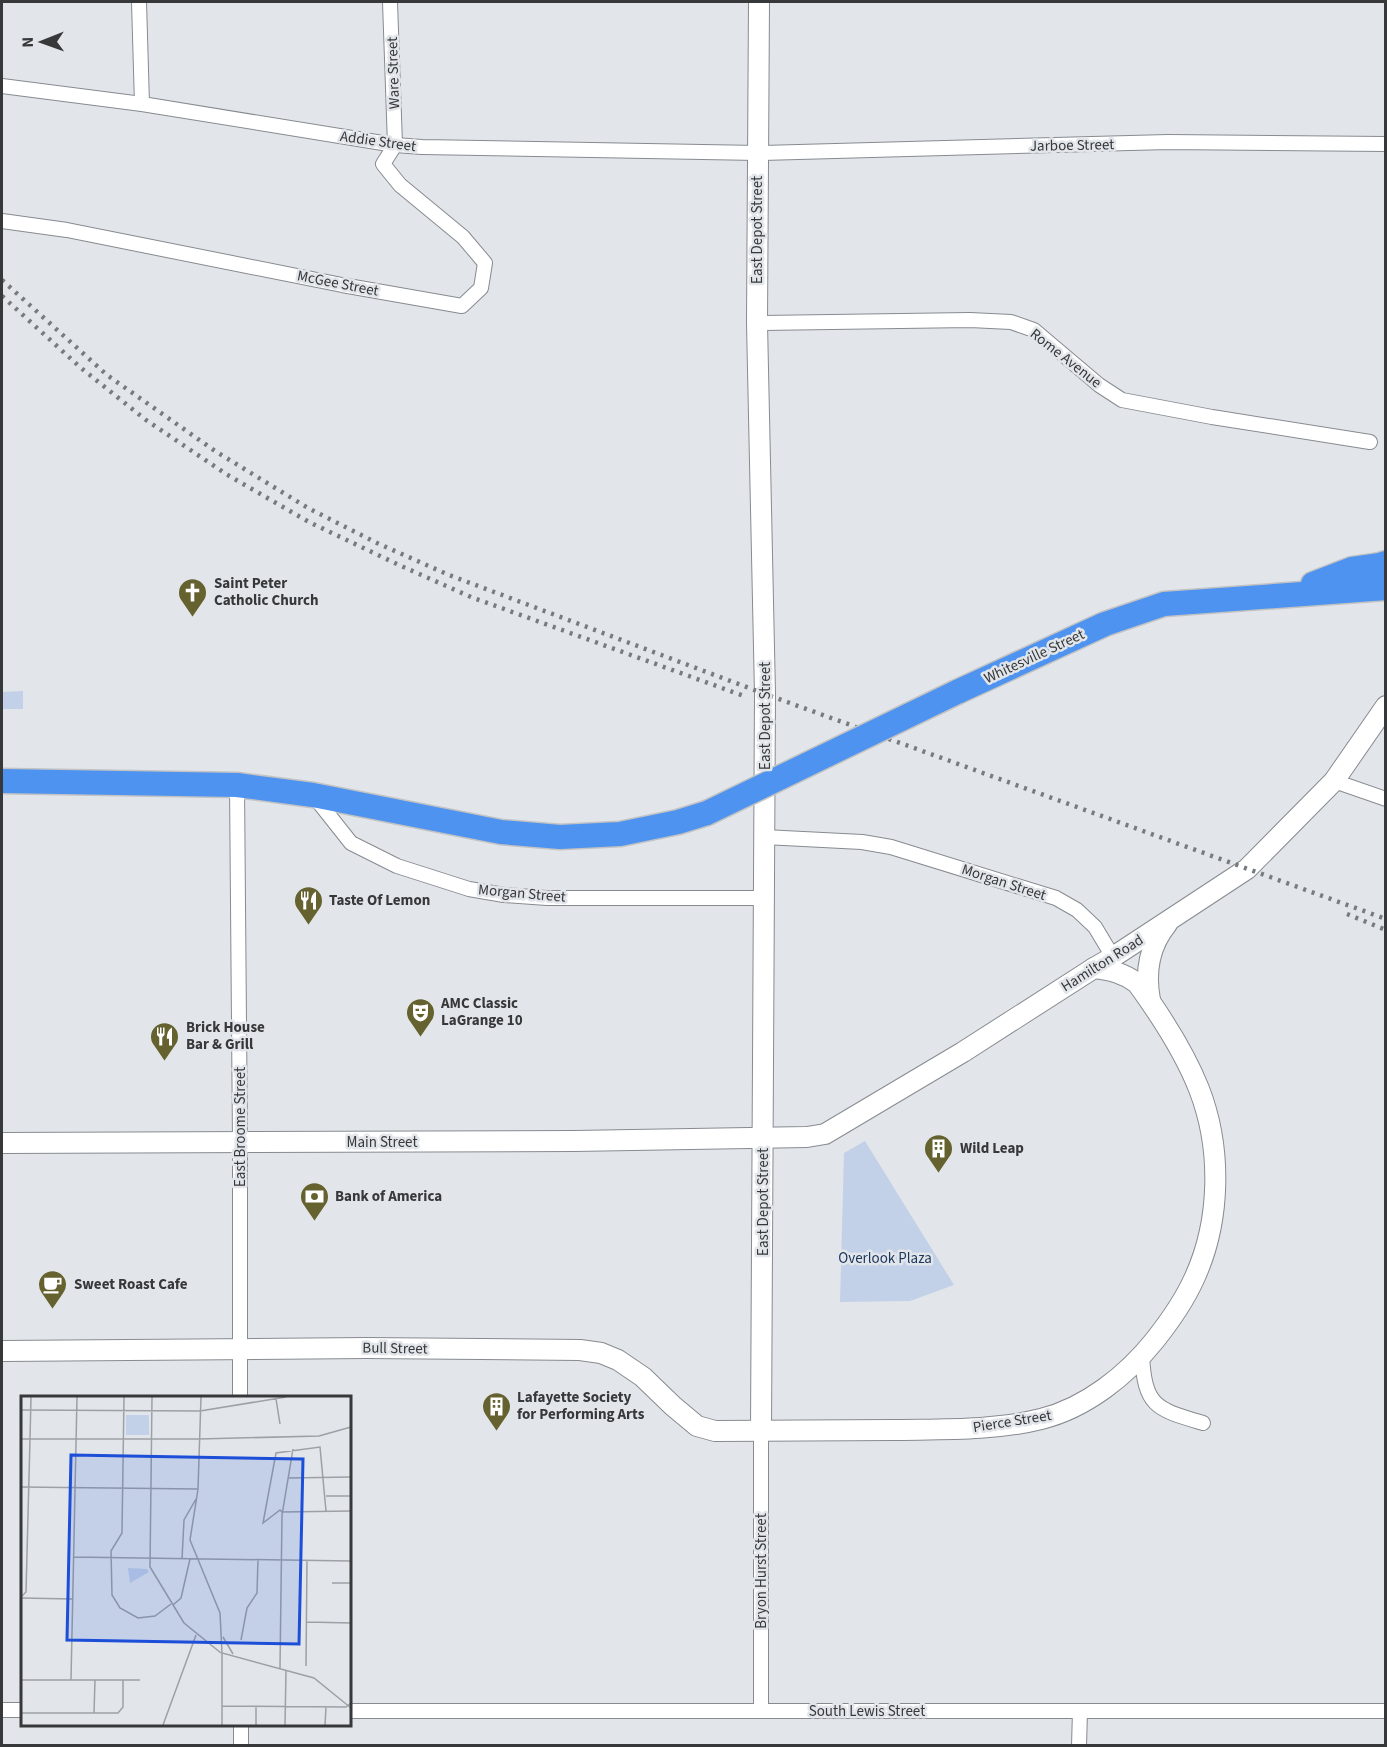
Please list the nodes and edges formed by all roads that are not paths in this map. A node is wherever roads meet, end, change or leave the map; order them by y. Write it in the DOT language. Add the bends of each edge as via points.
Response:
graph roads {
  1 [pos="139,2"];
  2 [pos="390,2"];
  3 [pos="759,2"];
  4 [pos="2,86"];
  5 [pos="142,104"];
  6 [pos="1386,144"];
  7 [pos="395,145"];
  8 [pos="758,153"];
  9 [pos="2,221"];
  10 [pos="757,323"];
  11 [pos="1370,442"];
  12 [pos="1386,563"];
  13 [pos="1383,590"];
  14 [pos="1288,594"];
  15 [pos="1386,706"];
  16 [pos="2,781"];
  17 [pos="1334,781"];
  18 [pos="237,785"];
  19 [pos="313,795"];
  20 [pos="1386,798"];
  21 [pos="764,837"];
  22 [pos="764,898"];
  23 [pos="1172,918"];
  24 [pos="1113,957"];
  25 [pos="1094,968"];
  26 [pos="1150,1000"];
  27 [pos="763,1138"];
  28 [pos="240,1142"];
  29 [pos="2,1143"];
  30 [pos="240,1349"];
  31 [pos="2,1351"];
  32 [pos="1142,1356"];
  33 [pos="240,1396"];
  34 [pos="1203,1423"];
  35 [pos="761,1431"];
  36 [pos="2,1710"];
  37 [pos="21,1710"];
  38 [pos="351,1710"];
  39 [pos="761,1711"];
  40 [pos="1080,1711"];
  41 [pos="1386,1711"];
  42 [pos="241,1726"];
  43 [pos="241,1746"];
  44 [pos="1079,1746"];
  1 -- 5 [label="street"];
  2 -- 7 [label="street, Ware Street"];
  3 -- 8 [label="street, East Depot Street"];
  4 -- 5 [label="street, Addie Street"];
  5 -- 7 [label="street, Addie Street"];
  6 -- 8 [label="street, Jarboe Street" via="1168,142"];
  7 -- 8 [label="street, Addie Street"];
  7 -- 9 [label="street, McGee Street" via="382,164 400,185 463,237 485,263 481,288 462,306"];
  8 -- 10 [label="street, East Depot Street"];
  10 -- 11 [label="street, Rome Avenue" via="1011,322 1035,330 1098,385 1122,400"];
  10 -- 21 [label="street, East Depot Street"];
  12 -- 14 [label="highway" via="1352,569"];
  13 -- 14 [label="highway, Whitesville Street"];
  14 -- 19 [label="highway, Whitesville Street, bridge" via="1164,604 1105,624 706,813 659,827 620,834 560,837 501,832"];
  15 -- 17 [label="street, Hamilton Road"];
  16 -- 18 [label="highway"];
  17 -- 20 [label="street"];
  17 -- 23 [label="street, Hamilton Road" via="1248,869"];
  18 -- 19 [label="highway"];
  18 -- 28 [label="street, East Broome Street"];
  19 -- 22 [label="street, Morgan Street" via="351,843 397,866 469,889 547,898"];
  21 -- 22 [label="street, East Depot Street"];
  21 -- 24 [label="street, Morgan Street" via="891,847 1056,898 1095,927"];
  22 -- 27 [label="street, East Depot Street"];
  23 -- 24 [label="street, Hamilton Road"];
  23 -- 26 [label="street" via="1160,932 1148,964"];
  24 -- 25 [label="street, Hamilton Road"];
  25 -- 26 [label="street, Pierce Street" via="1114,970 1130,978"];
  25 -- 27 [label="street, Hamilton Road" via="825,1134"];
  26 -- 32 [label="street, Pierce Street" via="1199,1090 1216,1172 1207,1246 1195,1279"];
  27 -- 28 [label="street, Main Street"];
  27 -- 35 [label="street, East Depot Street"];
  28 -- 29 [label="street, Main Street"];
  28 -- 30 [label="street, East Broome Street"];
  30 -- 31 [label="street, Bull Street"];
  30 -- 33 [label="street, East Broome Street"];
  30 -- 35 [label="street, Bull Street" via="600,1353 643,1377 697,1426 715,1431"];
  32 -- 34 [label="street" via="1145,1386 1154,1401 1169,1412"];
  32 -- 35 [label="street, Pierce Street" via="1085,1401 1042,1419 993,1428"];
  35 -- 39 [label="street, Bryon Hurst Street"];
  36 -- 37 [label="street"];
  38 -- 39 [label="street, South Lewis Street"];
  39 -- 40 [label="street, South Lewis Street"];
  40 -- 41 [label="street, South Lewis Street"];
  40 -- 44 [label="street"];
  42 -- 43 [label="street"];
}
